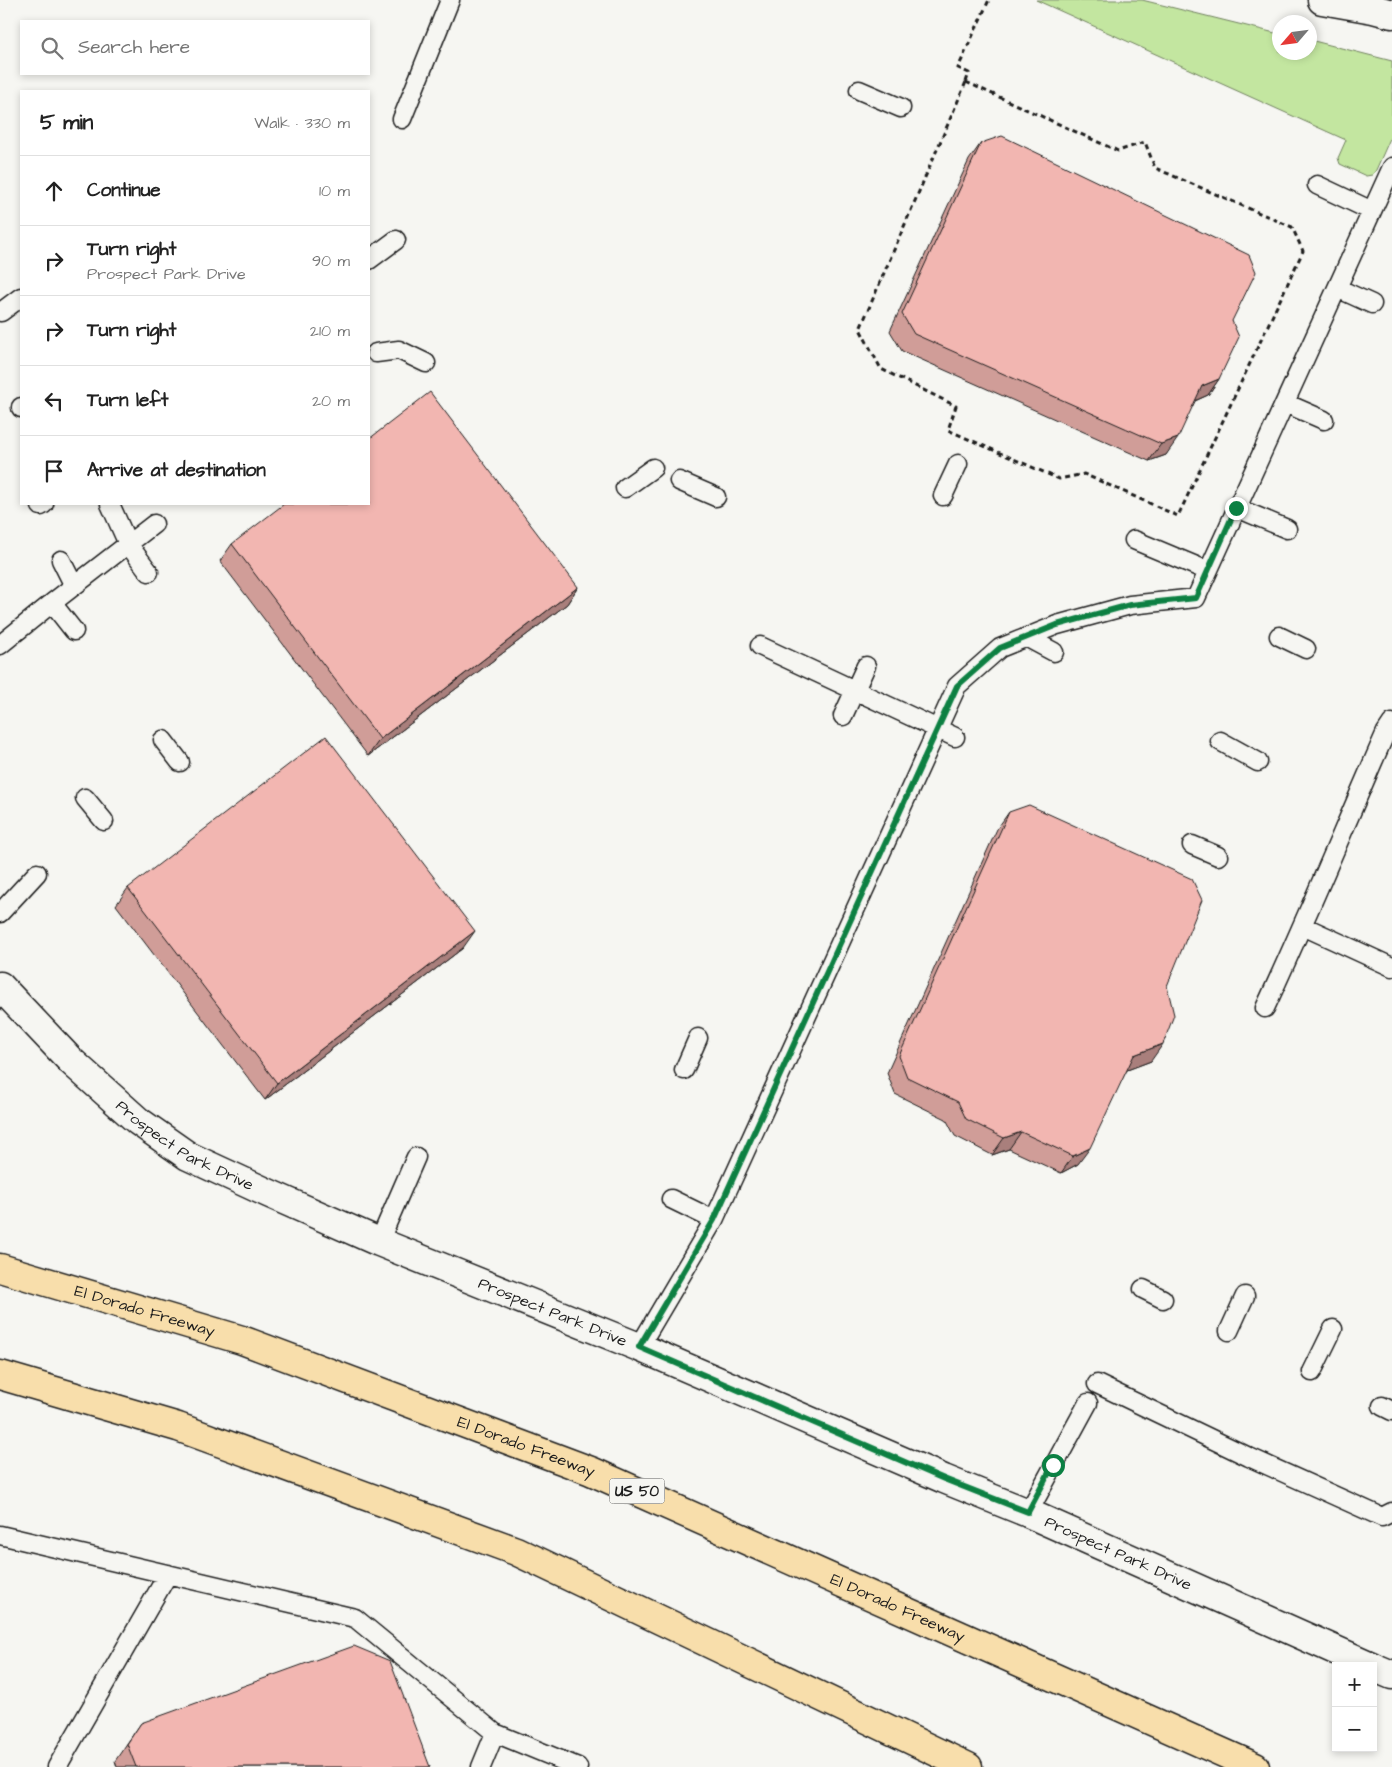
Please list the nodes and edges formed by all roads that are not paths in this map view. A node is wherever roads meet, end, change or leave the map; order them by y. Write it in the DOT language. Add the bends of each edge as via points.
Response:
graph roads {
  1 [pos="450,0"];
  2 [pos="1322,0"];
  3 [pos="1380,8"];
  4 [pos="859,90"];
  5 [pos="901,108"];
  6 [pos="402,119"];
  7 [pos="1392,167"];
  8 [pos="1317,185"];
  9 [pos="1372,210"];
  10 [pos="396,240"];
  11 [pos="370,259"];
  12 [pos="1336,288"];
  13 [pos="20,298"];
  14 [pos="1372,304"];
  15 [pos="1,312"];
  16 [pos="376,353"];
  17 [pos="426,362"];
  18 [pos="1285,403"];
  19 [pos="1324,420"];
  20 [pos="958,464"];
  21 [pos="653,468"];
  22 [pos="679,481"];
  23 [pos="625,488"];
  24 [pos="943,496"];
  25 [pos="716,497"];
  26 [pos="110,505"];
  27 [pos="1236,508"];
  28 [pos="154,524"];
  29 [pos="1287,529"];
  30 [pos="1134,540"];
  31 [pos="128,544"];
  32 [pos="61,560"];
  33 [pos="1208,571"];
  34 [pos="149,572"];
  35 [pos="74,586"];
  36 [pos="52,602"];
  37 [pos="74,631"];
  38 [pos="1279,636"];
  39 [pos="1026,637"];
  40 [pos="0,645"];
  41 [pos="760,646"];
  42 [pos="1306,649"];
  43 [pos="1054,652"];
  44 [pos="866,666"];
  45 [pos="854,690"];
  46 [pos="842,716"];
  47 [pos="1392,723"];
  48 [pos="937,729"];
  49 [pos="955,737"];
  50 [pos="163,740"];
  51 [pos="1220,741"];
  52 [pos="180,762"];
  53 [pos="1258,762"];
  54 [pos="85,798"];
  55 [pos="104,821"];
  56 [pos="1192,844"];
  57 [pos="1218,856"];
  58 [pos="37,873"];
  59 [pos="0,914"];
  60 [pos="1303,926"];
  61 [pos="1392,967"];
  62 [pos="0,986"];
  63 [pos="1265,1008"];
  64 [pos="698,1038"];
  65 [pos="684,1070"];
  66 [pos="416,1157"];
  67 [pos="671,1199"];
  68 [pos="714,1220"];
  69 [pos="379,1242"];
  70 [pos="0,1268"];
  71 [pos="1143,1289"];
  72 [pos="1245,1296"];
  73 [pos="1163,1299"];
  74 [pos="1333,1329"];
  75 [pos="1229,1331"];
  76 [pos="639,1347"];
  77 [pos="1312,1372"];
  78 [pos="0,1375"];
  79 [pos="1096,1384"];
  80 [pos="1088,1403"];
  81 [pos="1028,1512"];
  82 [pos="1392,1512"];
  83 [pos="0,1536"];
  84 [pos="168,1574"];
  85 [pos="1363,1662"];
  86 [pos="1377,1668"];
  87 [pos="1392,1675"];
  88 [pos="495,1733"];
  89 [pos="57,1767"];
  90 [pos="481,1767"];
  91 [pos="578,1767"];
  92 [pos="968,1767"];
  93 [pos="1255,1767"];
  1 -- 6 [label="lane"];
  2 -- 3 [label="street"];
  4 -- 5 [label="lane"];
  7 -- 9 [label="lane"];
  8 -- 9 [label="lane"];
  9 -- 12 [label="lane"];
  10 -- 11 [label="lane"];
  12 -- 14 [label="lane"];
  12 -- 18 [label="lane"];
  13 -- 15 [label="lane"];
  16 -- 17 [label="lane" via="399,350"];
  18 -- 19 [label="lane"];
  18 -- 27 [label="lane"];
  20 -- 24 [label="lane"];
  21 -- 23 [label="lane"];
  22 -- 25 [label="lane"];
  26 -- 31 [label="lane"];
  27 -- 29 [label="lane"];
  27 -- 33 [label="lane"];
  28 -- 31 [label="lane"];
  30 -- 33 [label="lane"];
  31 -- 34 [label="lane"];
  31 -- 35 [label="lane"];
  32 -- 35 [label="lane"];
  33 -- 39 [label="lane" via="1196,598 1130,605"];
  35 -- 36 [label="lane"];
  36 -- 37 [label="lane"];
  36 -- 40 [label="lane"];
  38 -- 42 [label="lane"];
  39 -- 43 [label="lane"];
  39 -- 48 [label="lane" via="1000,648 957,686"];
  41 -- 45 [label="lane"];
  44 -- 45 [label="lane"];
  45 -- 46 [label="lane"];
  45 -- 48 [label="lane"];
  47 -- 60 [label="lane"];
  48 -- 49 [label="lane"];
  48 -- 68 [label="lane"];
  50 -- 52 [label="lane"];
  51 -- 53 [label="lane"];
  54 -- 55 [label="lane"];
  56 -- 57 [label="lane"];
  58 -- 59 [label="lane"];
  60 -- 61 [label="lane"];
  60 -- 63 [label="lane"];
  62 -- 69 [label="street, Prospect Park Drive" via="71,1061 138,1121 188,1156"];
  64 -- 65 [label="lane"];
  66 -- 69 [label="lane"];
  67 -- 68 [label="lane"];
  68 -- 76 [label="lane"];
  69 -- 76 [label="street, Prospect Park Drive"];
  70 -- 93 [label="highway, El Dorado Freeway / US 50" via="242,1340 591,1471"];
  71 -- 73 [label="lane"];
  72 -- 75 [label="lane"];
  74 -- 77 [label="lane"];
  76 -- 81 [label="street, Prospect Park Drive"];
  78 -- 92 [label="highway" via="178,1427 516,1551"];
  79 -- 82 [label="lane" via="1382,1517"];
  80 -- 81 [label="lane"];
  81 -- 85 [label="street, Prospect Park Drive"];
  83 -- 84 [label="lane"];
  84 -- 88 [label="lane" via="355,1618"];
  84 -- 89 [label="lane"];
  86 -- 87 [label="street, Prospect Park Drive"];
  88 -- 90 [label="lane"];
  88 -- 91 [label="lane"];
}
